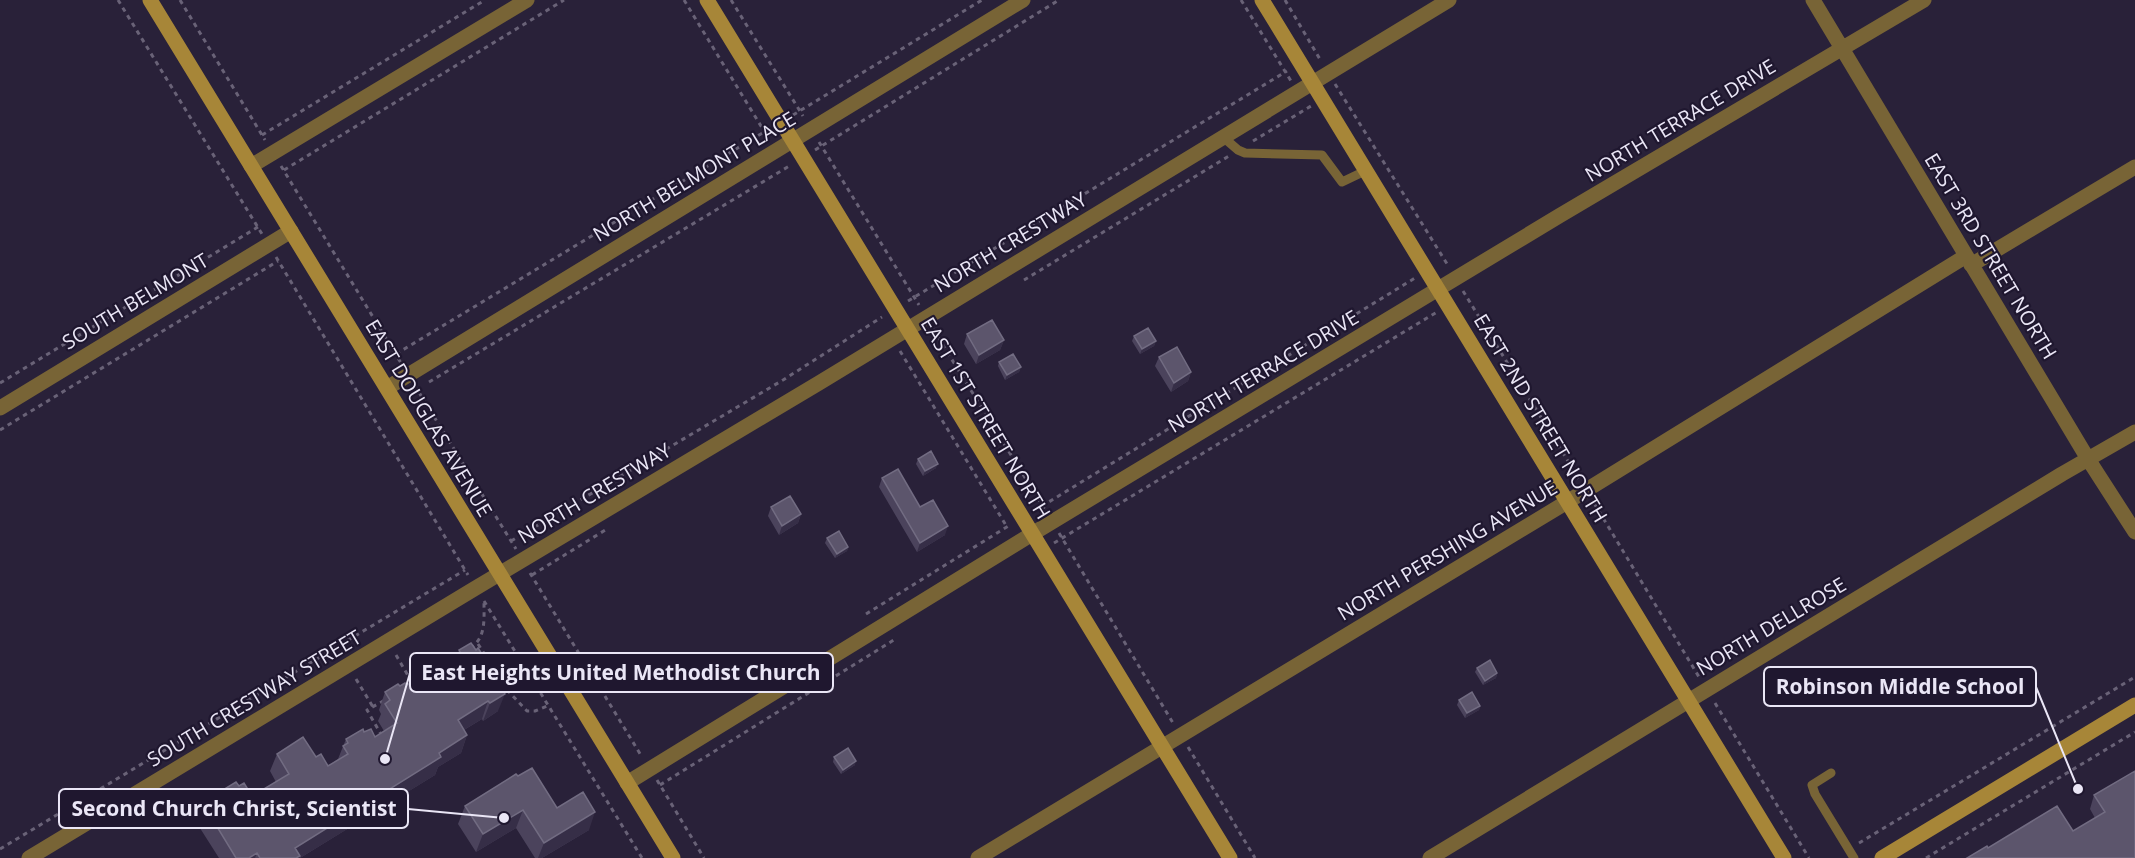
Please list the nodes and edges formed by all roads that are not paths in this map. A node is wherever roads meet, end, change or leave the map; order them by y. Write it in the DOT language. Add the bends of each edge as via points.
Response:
graph roads {
  1 [pos="150,0"];
  2 [pos="527,0"];
  3 [pos="707,0"];
  4 [pos="1023,0"];
  5 [pos="1262,0"];
  6 [pos="1449,0"];
  7 [pos="1813,0"];
  8 [pos="1924,0"];
  9 [pos="1842,49"];
  10 [pos="1312,82"];
  11 [pos="1223,137"];
  12 [pos="792,140"];
  13 [pos="251,166"];
  14 [pos="2135,167"];
  15 [pos="1365,171"];
  16 [pos="291,231"];
  17 [pos="1969,261"];
  18 [pos="1438,290"];
  19 [pos="907,330"];
  20 [pos="387,388"];
  21 [pos="0,408"];
  22 [pos="2135,432"];
  23 [pos="2088,459"];
  24 [pos="1567,502"];
  25 [pos="2135,532"];
  26 [pos="1032,534"];
  27 [pos="499,573"];
  28 [pos="1688,700"];
  29 [pos="2135,705"];
  30 [pos="1162,747"];
  31 [pos="1831,772"];
  32 [pos="627,783"];
  33 [pos="1851,854"];
  34 [pos="30,858"];
  35 [pos="673,858"];
  36 [pos="978,858"];
  37 [pos="1230,858"];
  38 [pos="1430,858"];
  39 [pos="1784,858"];
  40 [pos="1882,858"];
  1 -- 13 [label="street, EAST DOUGLAS AVENUE"];
  2 -- 13 [label="street"];
  3 -- 12 [label="street, EAST 1ST STREET NORTH"];
  4 -- 12 [label="street, NORTH BELMONT PLACE"];
  5 -- 10 [label="street, EAST 2ND STREET NORTH"];
  6 -- 10 [label="street, NORTH CRESTWAY"];
  7 -- 9 [label="street, EAST 3RD STREET NORTH"];
  8 -- 9 [label="street, NORTH TERRACE DRIVE"];
  9 -- 17 [label="street, EAST 3RD STREET NORTH"];
  9 -- 18 [label="street, NORTH TERRACE DRIVE"];
  10 -- 11 [label="street, NORTH CRESTWAY"];
  10 -- 15 [label="street, EAST 2ND STREET NORTH"];
  11 -- 15 [label="lane" via="1245,153 1322,155 1342,182"];
  11 -- 19 [label="street, NORTH CRESTWAY"];
  12 -- 19 [label="street, EAST 1ST STREET NORTH"];
  12 -- 20 [label="street, NORTH BELMONT PLACE"];
  13 -- 16 [label="street, EAST DOUGLAS AVENUE"];
  14 -- 17 [label="street, NORTH PERSHING AVENUE"];
  15 -- 18 [label="street, EAST 2ND STREET NORTH"];
  16 -- 20 [label="street, EAST DOUGLAS AVENUE"];
  16 -- 21 [label="street, SOUTH BELMONT"];
  17 -- 23 [label="street, EAST 3RD STREET NORTH"];
  17 -- 24 [label="street, NORTH PERSHING AVENUE"];
  18 -- 24 [label="street, EAST 2ND STREET NORTH"];
  18 -- 26 [label="street, NORTH TERRACE DRIVE"];
  19 -- 26 [label="street, EAST 1ST STREET NORTH"];
  19 -- 27 [label="street, NORTH CRESTWAY"];
  20 -- 27 [label="street, EAST DOUGLAS AVENUE"];
  22 -- 23 [label="street, NORTH DELLROSE"];
  23 -- 25 [label="street, EAST 3RD STREET NORTH"];
  23 -- 28 [label="street, NORTH DELLROSE"];
  24 -- 28 [label="street, EAST 2ND STREET NORTH"];
  24 -- 30 [label="street, NORTH PERSHING AVENUE"];
  26 -- 30 [label="street, EAST 1ST STREET NORTH"];
  26 -- 32 [label="street, NORTH TERRACE DRIVE"];
  27 -- 32 [label="street, EAST DOUGLAS AVENUE"];
  27 -- 34 [label="street, SOUTH CRESTWAY STREET" via="480,594"];
  28 -- 38 [label="street, NORTH DELLROSE"];
  28 -- 39 [label="street, EAST 2ND STREET NORTH"];
  29 -- 40 [label="street"];
  30 -- 36 [label="street, NORTH PERSHING AVENUE"];
  30 -- 37 [label="street, EAST 1ST STREET NORTH"];
  31 -- 33 [label="lane" via="1812,785"];
  32 -- 35 [label="street, EAST DOUGLAS AVENUE"];
}
